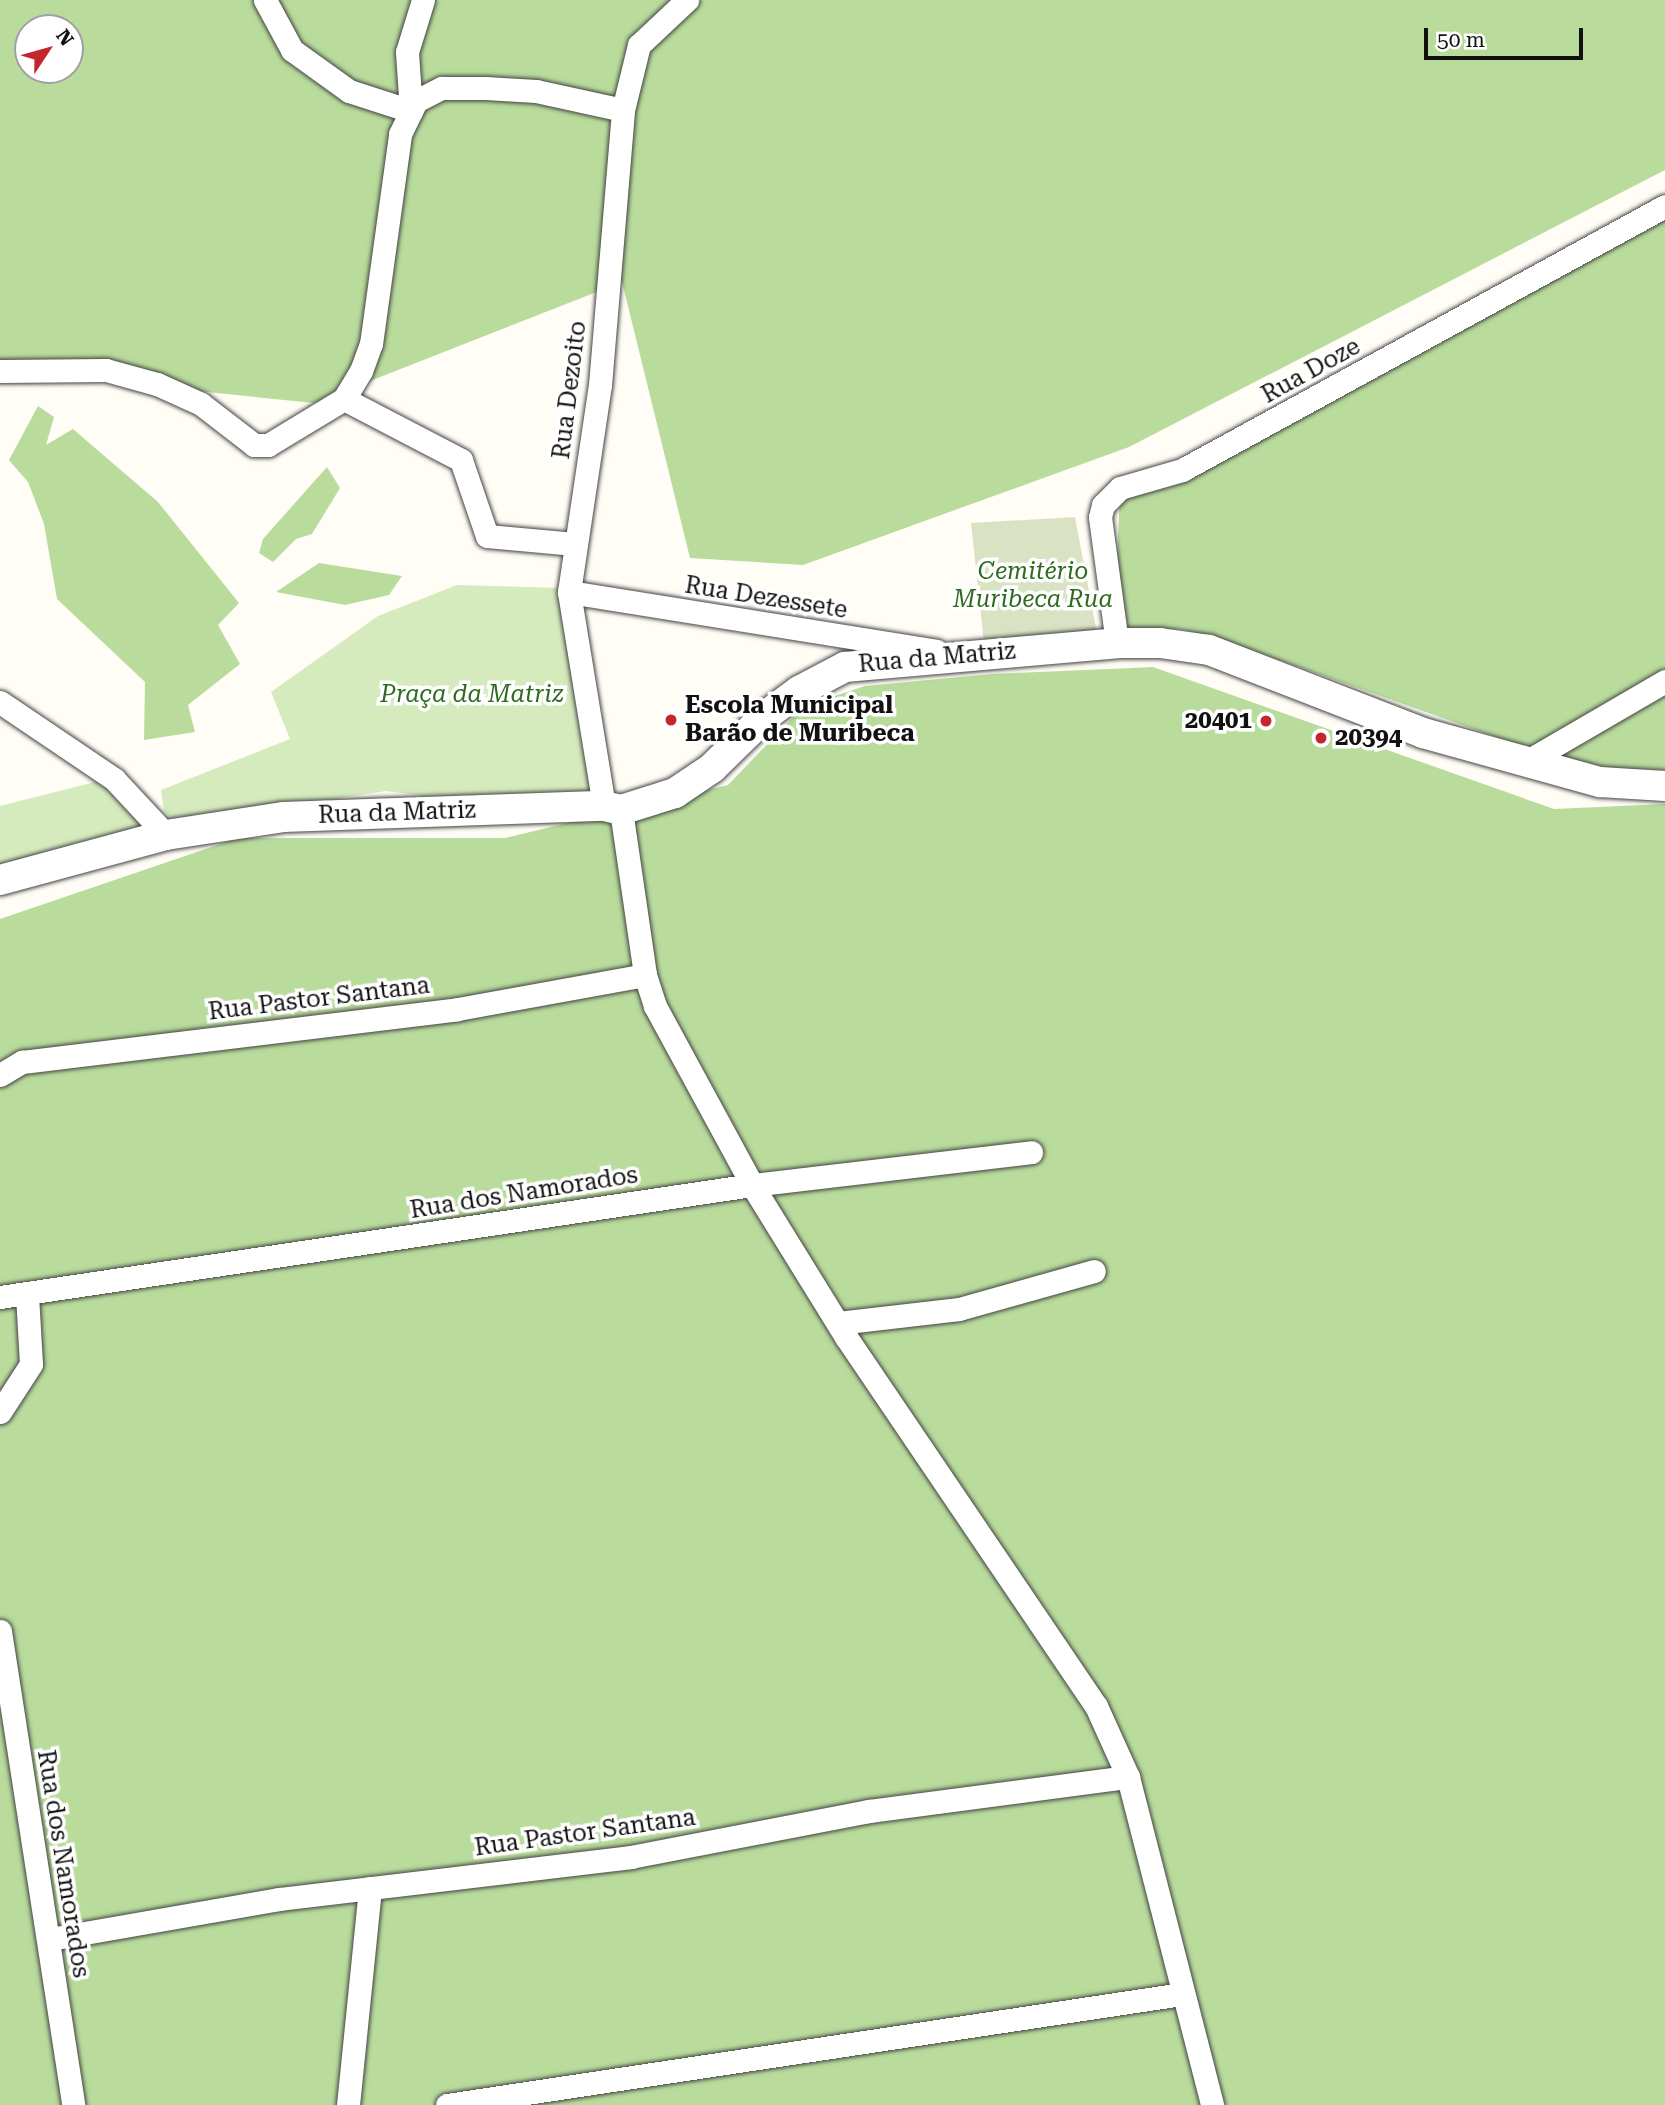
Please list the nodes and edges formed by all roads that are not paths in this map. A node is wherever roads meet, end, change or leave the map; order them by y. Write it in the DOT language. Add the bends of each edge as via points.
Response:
graph roads {
  1 [pos="265,0"];
  2 [pos="423,0"];
  3 [pos="687,0"];
  4 [pos="623,110"];
  5 [pos="411,111"];
  6 [pos="1665,206"];
  7 [pos="0,371"];
  8 [pos="344,399"];
  9 [pos="575,544"];
  10 [pos="569,592"];
  11 [pos="1117,643"];
  12 [pos="955,654"];
  13 [pos="1665,681"];
  14 [pos="0,702"];
  15 [pos="1526,762"];
  16 [pos="1665,786"];
  17 [pos="612,808"];
  18 [pos="166,835"];
  19 [pos="0,880"];
  20 [pos="645,975"];
  21 [pos="0,1075"];
  22 [pos="1031,1152"];
  23 [pos="752,1185"];
  24 [pos="1094,1271"];
  25 [pos="27,1294"];
  26 [pos="0,1297"];
  27 [pos="838,1323"];
  28 [pos="0,1412"];
  29 [pos="0,1631"];
  30 [pos="1128,1777"];
  31 [pos="370,1888"];
  32 [pos="50,1939"];
  33 [pos="1182,1994"];
  34 [pos="73,2105"];
  35 [pos="348,2105"];
  36 [pos="447,2105"];
  37 [pos="1212,2105"];
  1 -- 5 [label="street" via="292,50 349,91"];
  2 -- 5 [label="street" via="407,51"];
  3 -- 4 [label="street, Rua Dezoito" via="639,45"];
  4 -- 5 [label="street" via="536,91 442,88 425,94"];
  4 -- 9 [label="street, Rua Dezoito" via="600,385"];
  5 -- 8 [label="street" via="400,134 391,184 371,344"];
  6 -- 11 [label="street, Rua Doze" via="1182,470 1120,488 1103,505 1099,538"];
  7 -- 8 [label="street" via="106,370 157,384 201,404 261,447"];
  8 -- 9 [label="street" via="461,460 487,536"];
  9 -- 10 [label="street, Rua Dezoito"];
  10 -- 12 [label="street, Rua Dezessete"];
  10 -- 17 [label="street, Rua Dezoito"];
  11 -- 12 [label="street, Rua da Matriz"];
  11 -- 15 [label="street, Rua da Matriz" via="1209,650 1423,733"];
  12 -- 17 [label="street, Rua da Matriz" via="845,667 820,677 764,717 712,768 675,793"];
  13 -- 15 [label="street"];
  14 -- 18 [label="street" via="114,779"];
  15 -- 16 [label="street, Rua da Matriz" via="1600,782"];
  17 -- 18 [label="street, Rua da Matriz" via="283,817"];
  17 -- 20 [label="street"];
  18 -- 19 [label="street, Rua da Matriz"];
  20 -- 21 [label="street, Rua Pastor Santana" via="458,1009 22,1062"];
  20 -- 23 [label="street" via="655,1006"];
  22 -- 23 [label="street, Rua dos Namorados"];
  23 -- 25 [label="street, Rua dos Namorados"];
  23 -- 27 [label="street"];
  24 -- 27 [label="street" via="959,1309"];
  25 -- 26 [label="street, Rua dos Namorados"];
  25 -- 28 [label="street" via="31,1364"];
  27 -- 30 [label="street" via="1096,1706"];
  29 -- 32 [label="street, Rua dos Namorados"];
  30 -- 31 [label="street, Rua Pastor Santana" via="869,1811 630,1857"];
  30 -- 33 [label="street"];
  31 -- 32 [label="street, Rua Pastor Santana"];
  31 -- 35 [label="street"];
  32 -- 34 [label="street, Rua dos Namorados"];
  33 -- 36 [label="street"];
  33 -- 37 [label="street"];
}
